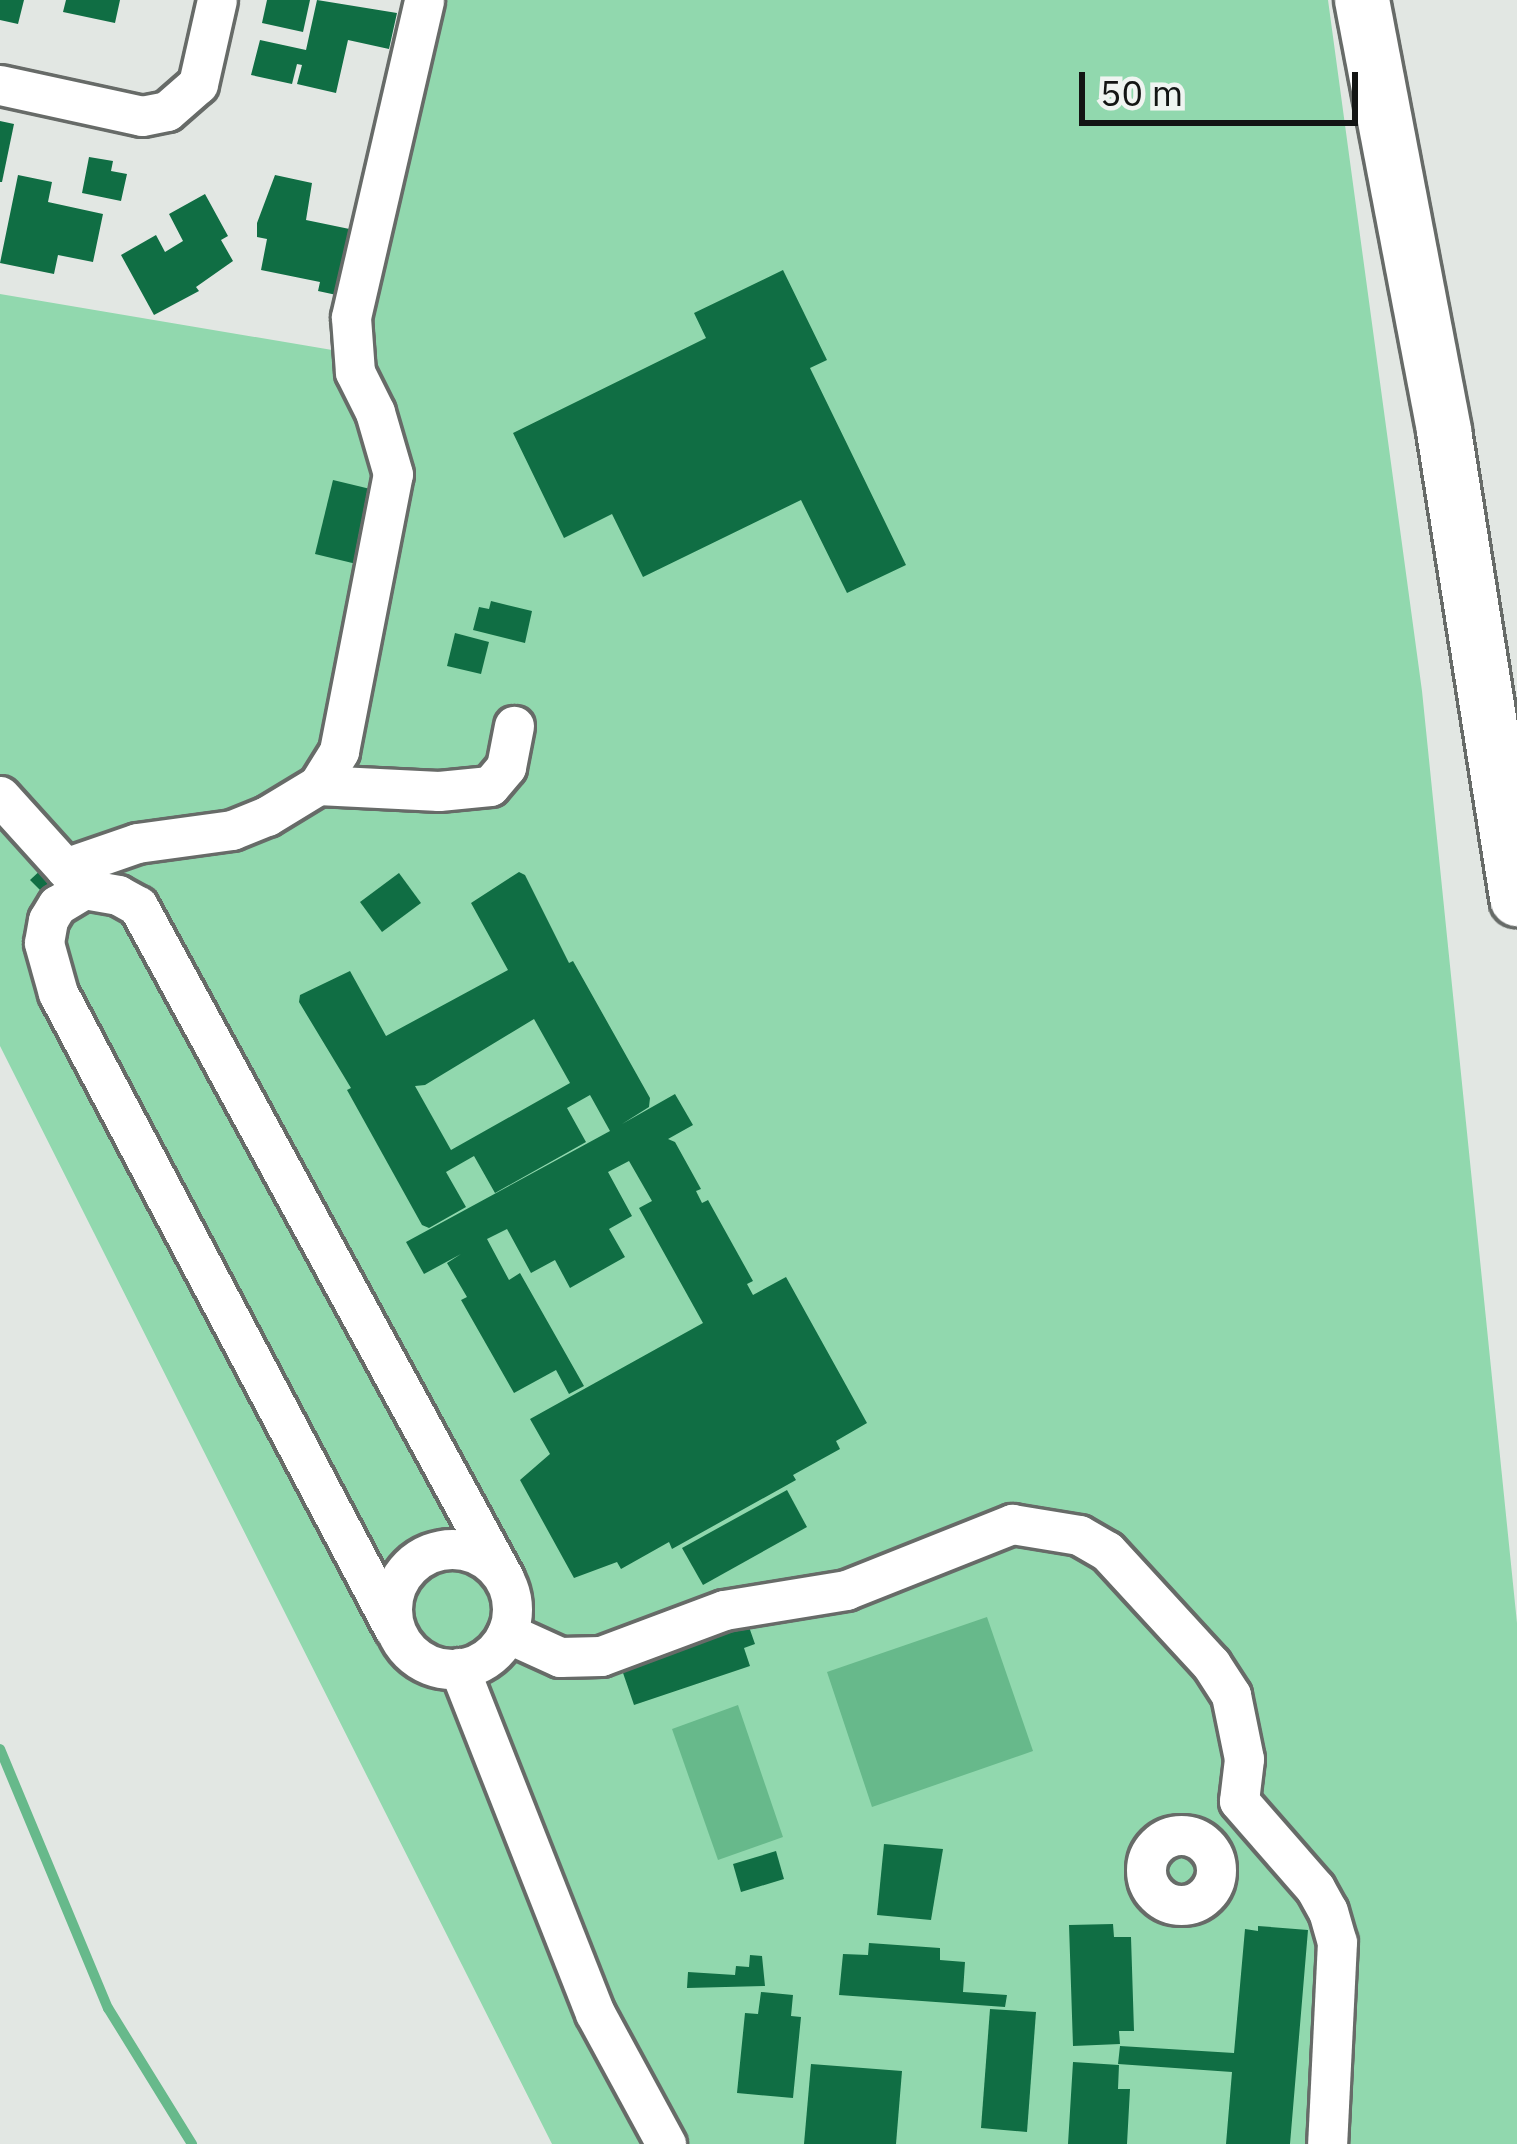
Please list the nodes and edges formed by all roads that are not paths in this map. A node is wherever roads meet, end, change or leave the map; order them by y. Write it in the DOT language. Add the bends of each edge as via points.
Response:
graph roads {
  1 [pos="218,0"];
  2 [pos="424,0"];
  3 [pos="1362,0"];
  4 [pos="0,85"];
  5 [pos="514,726"];
  6 [pos="318,784"];
  7 [pos="0,796"];
  8 [pos="74,879"];
  9 [pos="1517,899"];
  10 [pos="504,1578"];
  11 [pos="394,1629"];
  12 [pos="507,1633"];
  13 [pos="459,1668"];
  14 [pos="1239,1801"];
  15 [pos="1204,1843"];
  16 [pos="665,2144"];
  17 [pos="1327,2144"];
  1 -- 4 [label="street" via="198,84 167,111 142,116"];
  2 -- 6 [label="street" via="350,344 393,474 339,751"];
  3 -- 9 [label="highway" via="1444,431"];
  5 -- 6 [label="street" via="506,767 490,786"];
  6 -- 8 [label="street" via="232,830 136,843"];
  7 -- 8 [label="street"];
  8 -- 10 [label="street" via="118,895 149,924"];
  8 -- 11 [label="street" via="48,920 44,943 58,993"];
  10 -- 11 [label="street" via="475,1553 437,1550 419,1558 394,1589"];
  10 -- 12 [label="street" via="512,1614"];
  11 -- 13 [label="street" via="420,1660"];
  12 -- 13 [label="street" via="495,1650"];
  12 -- 14 [label="street" via="560,1657 601,1656 724,1610 846,1590 1012,1524 1045,1525 1107,1551 1210,1664 1241,1727"];
  13 -- 16 [label="street" via="595,2013"];
  14 -- 15 [label="street"];
  14 -- 17 [label="street" via="1315,1888 1337,1942"];
}
